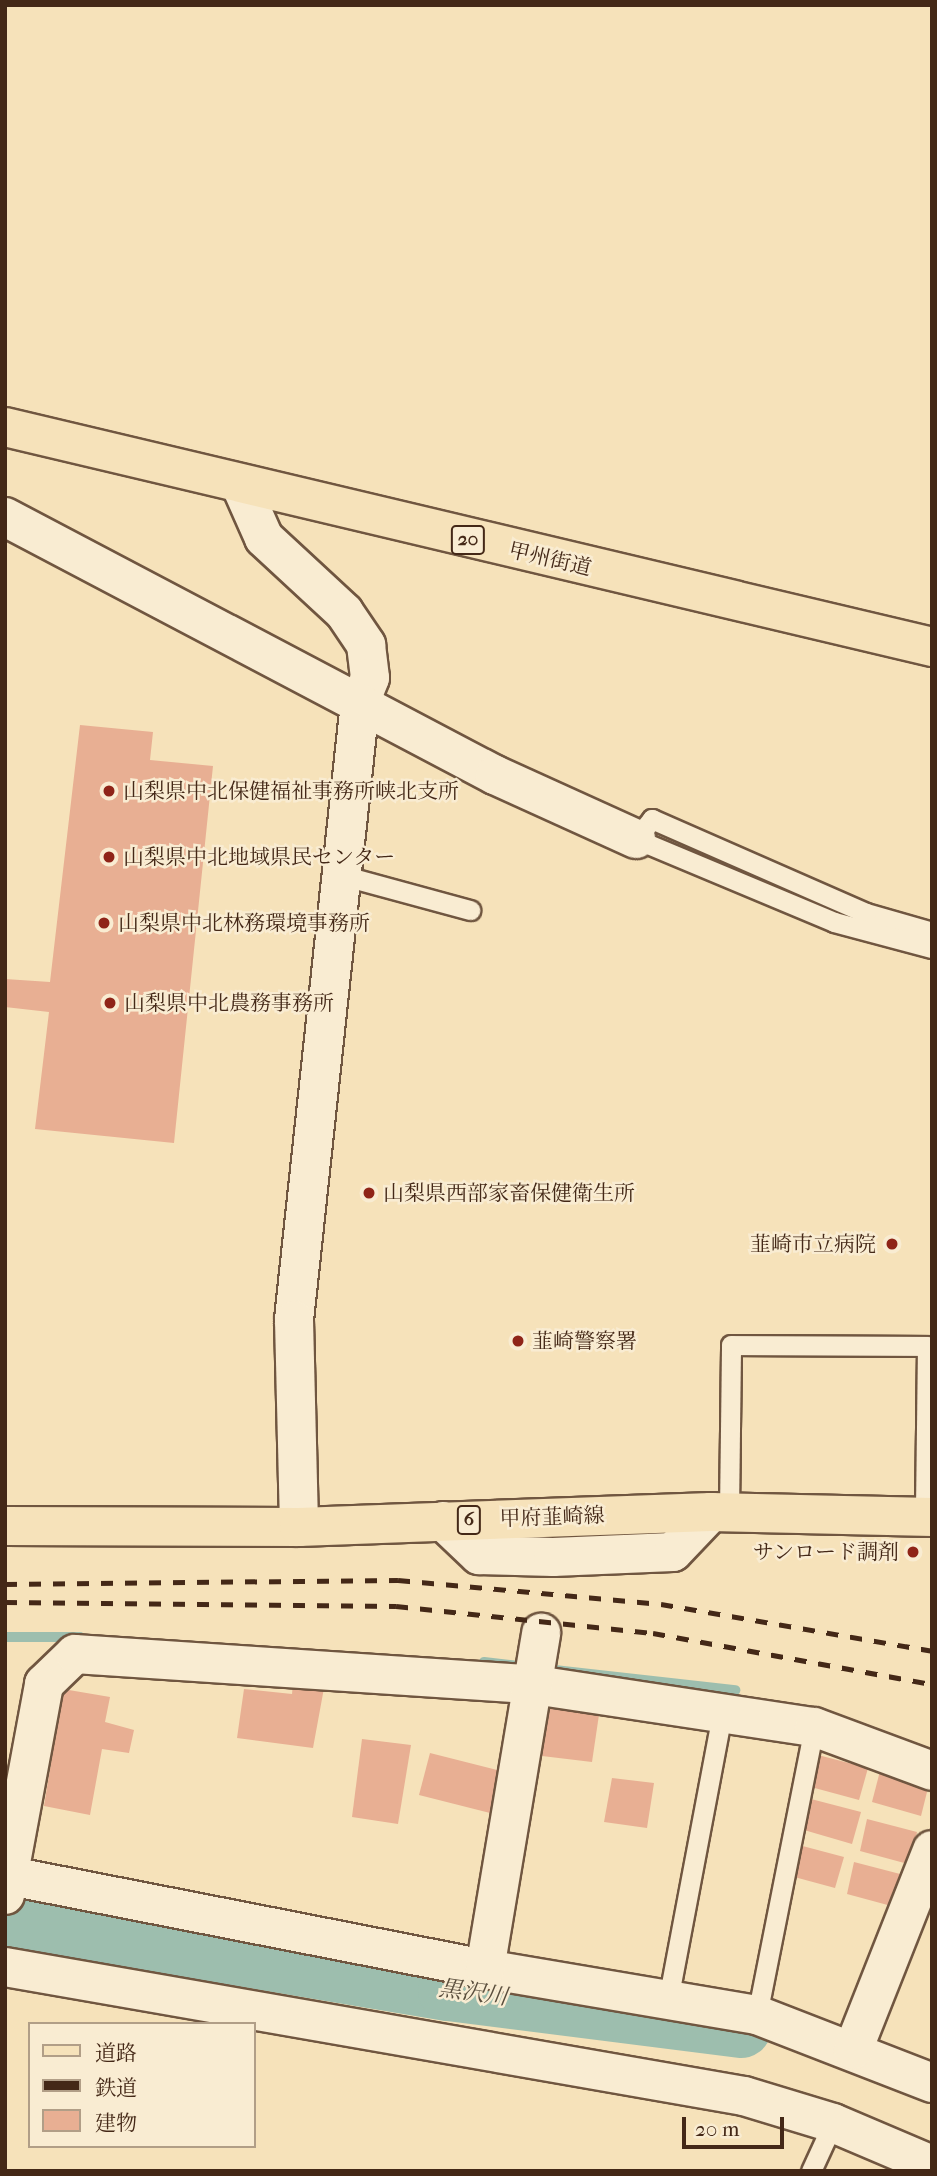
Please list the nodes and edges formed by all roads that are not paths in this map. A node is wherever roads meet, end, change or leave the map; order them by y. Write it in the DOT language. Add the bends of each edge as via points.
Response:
graph roads {
  1 [pos="5,427"];
  2 [pos="242,486"];
  3 [pos="5,517"];
  4 [pos="932,647"];
  5 [pos="360,704"];
  6 [pos="636,839"];
  7 [pos="341,875"];
  8 [pos="470,910"];
  9 [pos="932,932"];
  10 [pos="932,948"];
  11 [pos="720,1512"];
  12 [pos="929,1517"];
  13 [pos="443,1521"];
  14 [pos="5,1526"];
  15 [pos="299,1527"];
  16 [pos="541,1633"];
  17 [pos="528,1684"];
  18 [pos="722,1714"];
  19 [pos="814,1727"];
  20 [pos="932,1771"];
  21 [pos="932,1850"];
  22 [pos="6,1882"];
  23 [pos="5,1967"];
  24 [pos="485,1969"];
  25 [pos="668,2000"];
  26 [pos="757,2015"];
  27 [pos="853,2050"];
  28 [pos="932,2083"];
  29 [pos="833,2123"];
  30 [pos="932,2165"];
  31 [pos="811,2171"];
  1 -- 2 [label="main road, 甲州街道 / 20"];
  2 -- 4 [label="main road, 甲州街道 / 20"];
  2 -- 5 [label="street" via="264,538 344,612 366,645 370,678"];
  3 -- 5 [label="street"];
  5 -- 6 [label="street" via="495,775"];
  5 -- 7 [label="street"];
  6 -- 9 [label="lane" via="652,819 866,913"];
  6 -- 10 [label="lane" via="834,922"];
  7 -- 8 [label="lane"];
  7 -- 15 [label="street" via="293,1320"];
  11 -- 12 [label="main road, 甲府韮崎線 / 6"];
  11 -- 12 [label="lane" via="732,1345 927,1346"];
  11 -- 13 [label="main road, 甲府韮崎線 / 6"];
  11 -- 13 [label="street" via="673,1552 552,1566 479,1555"];
  13 -- 15 [label="main road, 甲府韮崎線 / 6"];
  14 -- 15 [label="main road, 甲府韮崎線 / 6"];
  16 -- 17 [label="street"];
  17 -- 18 [label="street"];
  17 -- 22 [label="street" via="75,1654 44,1684"];
  17 -- 24 [label="street"];
  18 -- 19 [label="street"];
  18 -- 25 [label="lane"];
  19 -- 20 [label="street"];
  19 -- 26 [label="lane"];
  21 -- 27 [label="street"];
  22 -- 24 [label="street"];
  23 -- 29 [label="street" via="744,2096"];
  24 -- 25 [label="street"];
  25 -- 26 [label="street"];
  26 -- 27 [label="street"];
  27 -- 28 [label="street"];
  29 -- 30 [label="street"];
  29 -- 31 [label="lane"];
}
